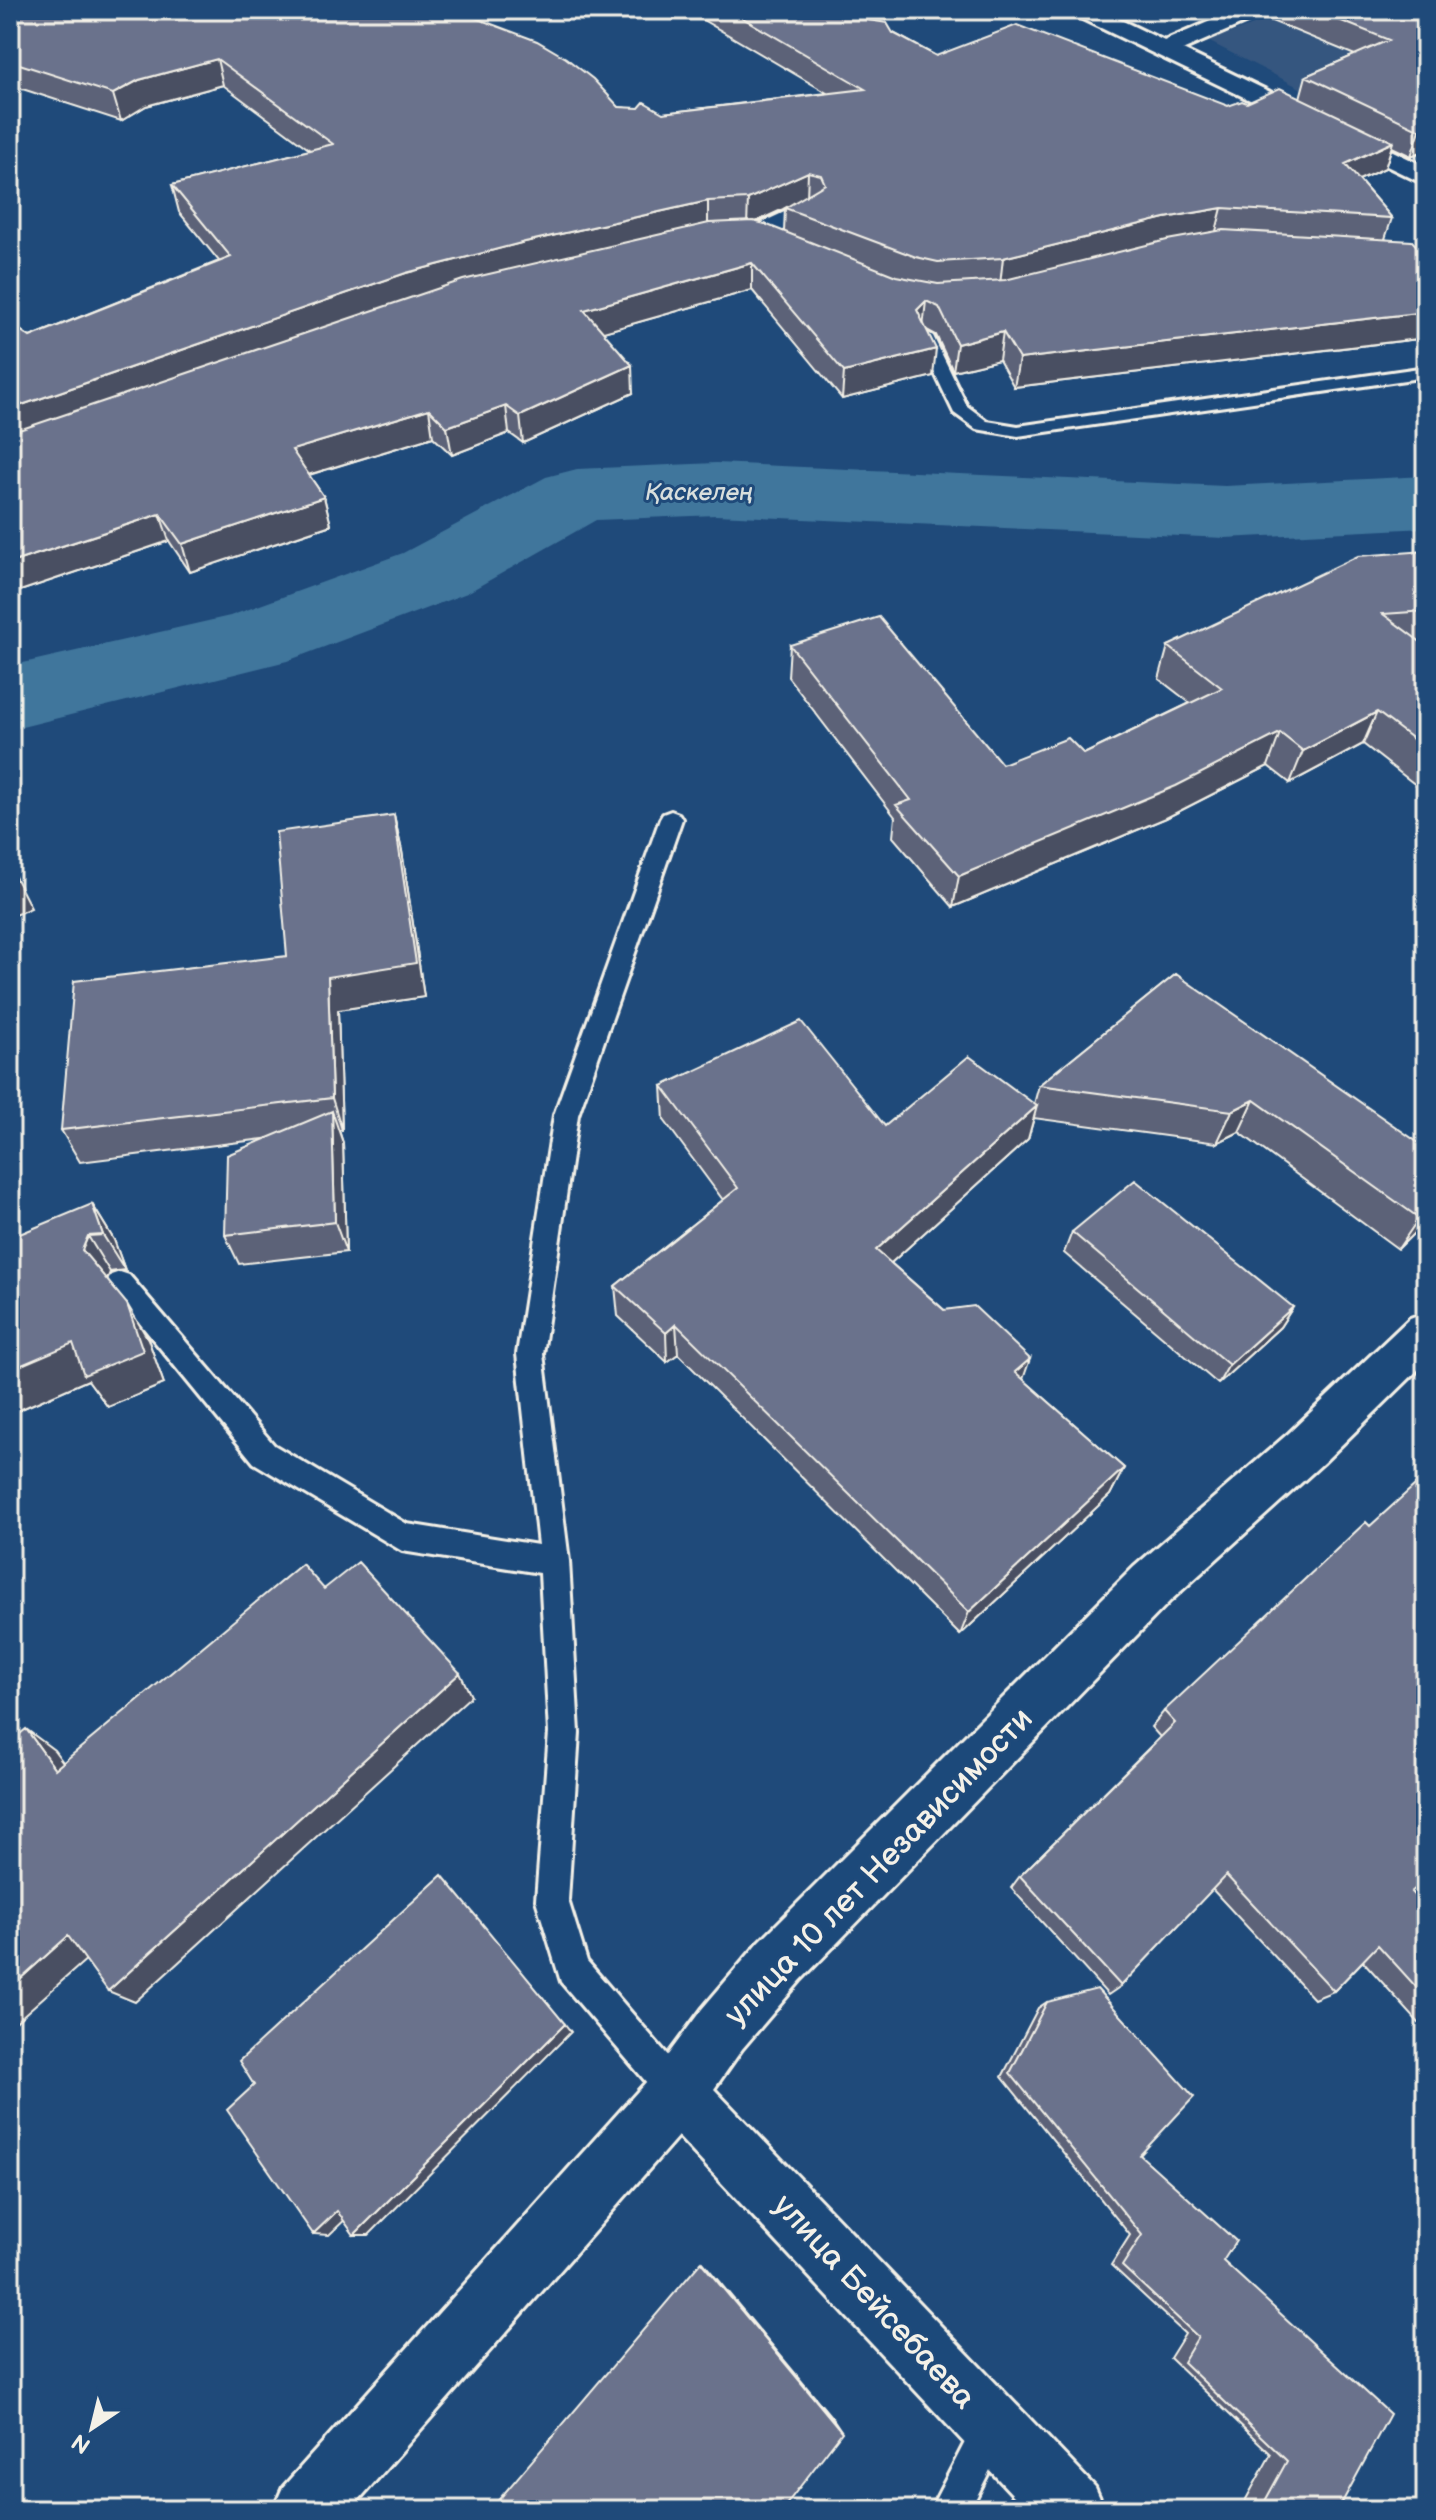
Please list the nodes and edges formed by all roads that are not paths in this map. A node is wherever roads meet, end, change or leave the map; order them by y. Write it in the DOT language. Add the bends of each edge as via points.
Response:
graph roads {
  1 [pos="1082,10"];
  2 [pos="1255,10"];
  3 [pos="1165,49"];
  4 [pos="1426,177"];
  5 [pos="808,209"];
  6 [pos="790,248"];
  7 [pos="925,336"];
  8 [pos="1426,372"];
  9 [pos="671,819"];
  10 [pos="120,1283"];
  11 [pos="1426,1332"];
  12 [pos="554,1561"];
  13 [pos="677,2092"];
  14 [pos="993,2426"];
  15 [pos="306,2510"];
  16 [pos="949,2510"];
  17 [pos="1072,2510"];
  1 -- 3 [label="street"];
  2 -- 3 [label="street"];
  3 -- 4 [label="street"];
  5 -- 6 [label="street" via="742,238"];
  7 -- 8 [label="lane" via="960,409 982,425 1018,431"];
  9 -- 12 [label="lane" via="563,1130 530,1354"];
  10 -- 12 [label="lane" via="264,1454 402,1537"];
  11 -- 13 [label="street, улица 10 лет Независимости" via="1119,1617 780,1961"];
  12 -- 13 [label="lane" via="564,1733 552,1900 573,1970"];
  13 -- 14 [label="street, улица Бейсебаева"];
  13 -- 15 [label="street, улица 10 лет Независимости"];
  14 -- 16 [label="lane"];
  14 -- 17 [label="street, улица Бейсебаева"];
}
